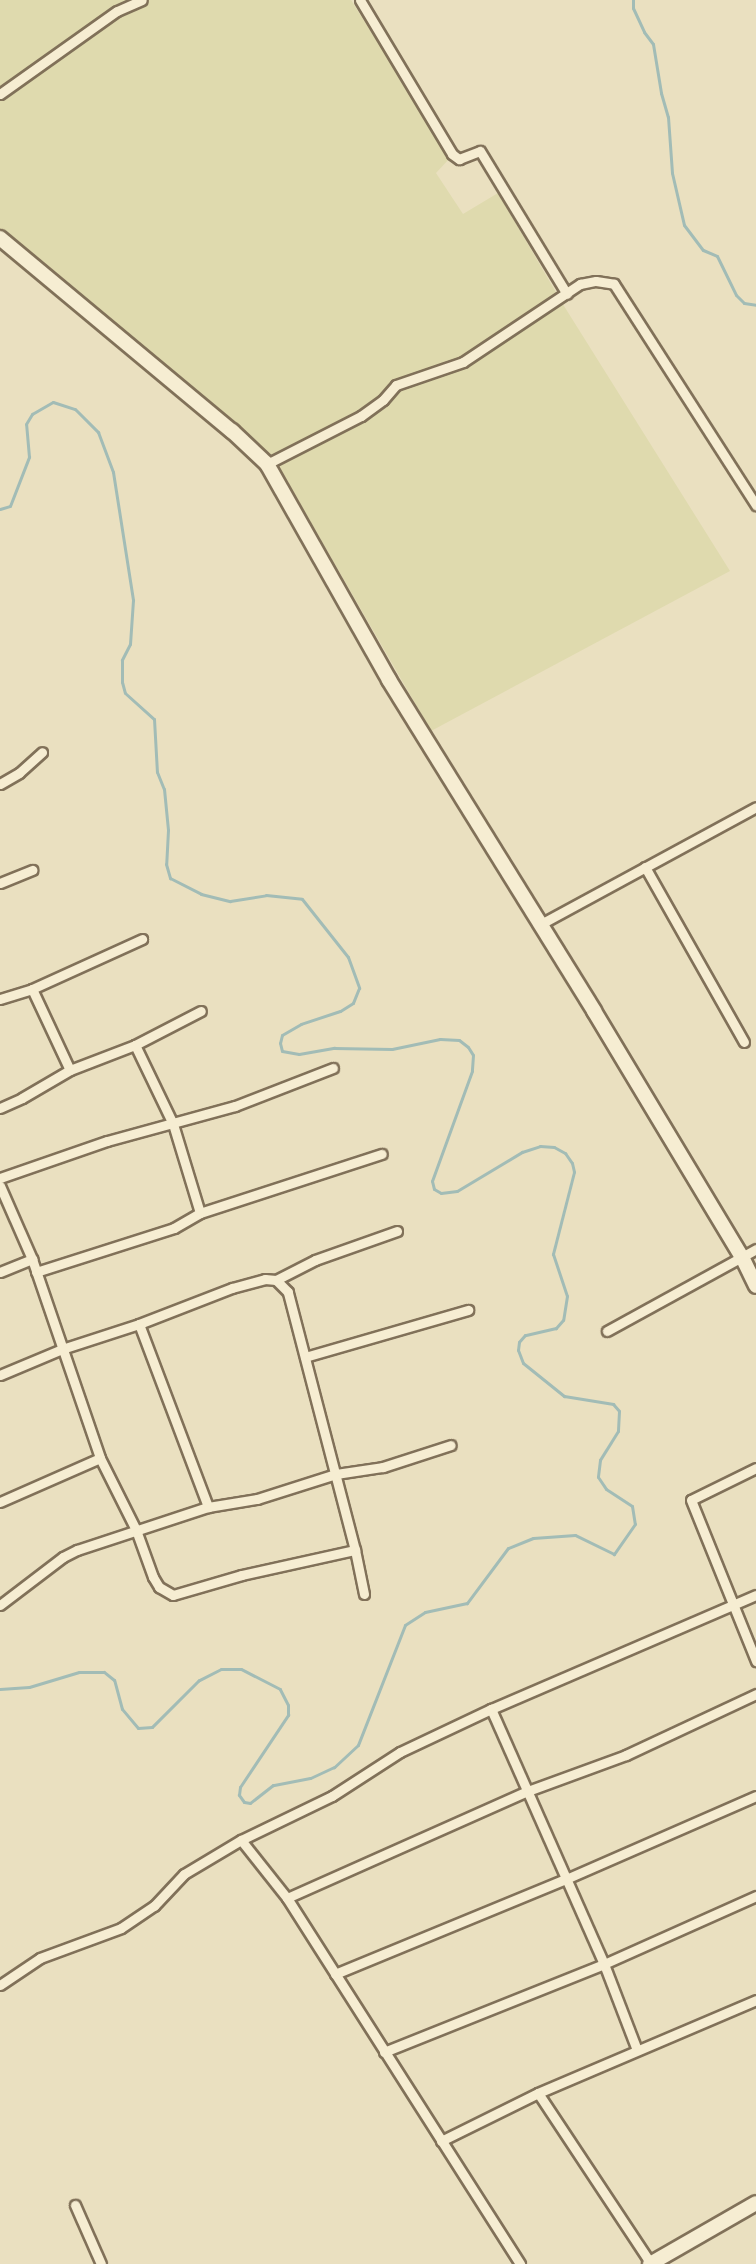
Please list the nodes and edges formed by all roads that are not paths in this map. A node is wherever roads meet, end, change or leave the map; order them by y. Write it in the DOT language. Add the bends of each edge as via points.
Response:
graph roads {
  1 [pos="142,0"];
  2 [pos="360,0"];
  3 [pos="0,94"];
  4 [pos="0,238"];
  5 [pos="567,294"];
  6 [pos="267,464"];
  7 [pos="756,505"];
  8 [pos="42,752"];
  9 [pos="0,784"];
  10 [pos="756,807"];
  11 [pos="645,867"];
  12 [pos="32,870"];
  13 [pos="0,883"];
  14 [pos="539,925"];
  15 [pos="142,939"];
  16 [pos="32,989"];
  17 [pos="0,999"];
  18 [pos="201,1011"];
  19 [pos="744,1042"];
  20 [pos="135,1045"];
  21 [pos="333,1068"];
  22 [pos="69,1070"];
  23 [pos="0,1108"];
  24 [pos="173,1124"];
  25 [pos="382,1154"];
  26 [pos="0,1178"];
  27 [pos="0,1186"];
  28 [pos="200,1213"];
  29 [pos="397,1231"];
  30 [pos="756,1249"];
  31 [pos="742,1257"];
  32 [pos="32,1259"];
  33 [pos="0,1272"];
  34 [pos="36,1272"];
  35 [pos="276,1280"];
  36 [pos="756,1286"];
  37 [pos="468,1310"];
  38 [pos="139,1324"];
  39 [pos="607,1331"];
  40 [pos="62,1349"];
  41 [pos="305,1357"];
  42 [pos="0,1375"];
  43 [pos="451,1445"];
  44 [pos="100,1458"];
  45 [pos="756,1468"];
  46 [pos="336,1474"];
  47 [pos="0,1502"];
  48 [pos="208,1507"];
  49 [pos="136,1530"];
  50 [pos="355,1550"];
  51 [pos="364,1594"];
  52 [pos="756,1595"];
  53 [pos="0,1605"];
  54 [pos="733,1606"];
  55 [pos="756,1661"];
  56 [pos="756,1694"];
  57 [pos="491,1709"];
  58 [pos="525,1792"];
  59 [pos="756,1796"];
  60 [pos="241,1840"];
  61 [pos="566,1880"];
  62 [pos="756,1896"];
  63 [pos="287,1898"];
  64 [pos="604,1964"];
  65 [pos="335,1974"];
  66 [pos="0,1985"];
  67 [pos="756,2000"];
  68 [pos="637,2050"];
  69 [pos="384,2052"];
  70 [pos="538,2093"];
  71 [pos="441,2141"];
  72 [pos="756,2203"];
  73 [pos="75,2205"];
  74 [pos="101,2264"];
  75 [pos="520,2264"];
  76 [pos="651,2264"];
  1 -- 3 [label="street" via="117,11"];
  2 -- 5 [label="street" via="452,154 459,159 480,150"];
  4 -- 6 [label="street"];
  5 -- 6 [label="street" via="463,362 402,382 361,416"];
  5 -- 7 [label="street" via="580,284 596,280 614,285"];
  6 -- 14 [label="street" via="389,680"];
  8 -- 9 [label="street"];
  10 -- 11 [label="street"];
  11 -- 14 [label="street"];
  11 -- 19 [label="street"];
  12 -- 13 [label="street"];
  14 -- 31 [label="street"];
  15 -- 16 [label="street"];
  16 -- 17 [label="street"];
  16 -- 22 [label="street"];
  18 -- 20 [label="street"];
  20 -- 22 [label="street"];
  20 -- 24 [label="street"];
  21 -- 24 [label="street" via="235,1106"];
  22 -- 23 [label="street"];
  24 -- 26 [label="street" via="107,1141"];
  24 -- 28 [label="street"];
  25 -- 28 [label="street"];
  27 -- 32 [label="street"];
  28 -- 34 [label="street" via="174,1228"];
  29 -- 35 [label="street" via="315,1260"];
  30 -- 31 [label="street"];
  31 -- 36 [label="street"];
  31 -- 39 [label="street"];
  32 -- 33 [label="street"];
  32 -- 34 [label="street"];
  34 -- 40 [label="street"];
  35 -- 38 [label="street" via="232,1288"];
  35 -- 41 [label="street" via="288,1292"];
  37 -- 41 [label="street"];
  38 -- 40 [label="street"];
  38 -- 48 [label="street"];
  40 -- 42 [label="street"];
  40 -- 44 [label="street"];
  41 -- 46 [label="street"];
  43 -- 46 [label="street" via="383,1467"];
  44 -- 47 [label="street"];
  44 -- 49 [label="street"];
  45 -- 54 [label="street" via="691,1500"];
  46 -- 48 [label="street" via="257,1499"];
  46 -- 50 [label="street"];
  48 -- 49 [label="street"];
  49 -- 50 [label="street" via="153,1577 159,1587 173,1594"];
  49 -- 53 [label="street" via="69,1553"];
  50 -- 51 [label="street"];
  52 -- 54 [label="street"];
  54 -- 55 [label="street"];
  54 -- 57 [label="street"];
  56 -- 58 [label="street" via="626,1755"];
  57 -- 58 [label="street"];
  57 -- 60 [label="street" via="400,1752 325,1799"];
  58 -- 61 [label="street"];
  58 -- 63 [label="street"];
  59 -- 61 [label="street"];
  60 -- 63 [label="street"];
  60 -- 66 [label="street" via="184,1874 154,1905 121,1928 40,1958"];
  61 -- 64 [label="street"];
  61 -- 65 [label="street"];
  62 -- 64 [label="street"];
  63 -- 65 [label="street"];
  64 -- 68 [label="street"];
  64 -- 69 [label="street"];
  65 -- 69 [label="street"];
  67 -- 68 [label="street"];
  68 -- 70 [label="street"];
  69 -- 71 [label="street"];
  70 -- 71 [label="street"];
  70 -- 76 [label="street"];
  71 -- 75 [label="street"];
  72 -- 76 [label="street"];
  73 -- 74 [label="street"];
}
